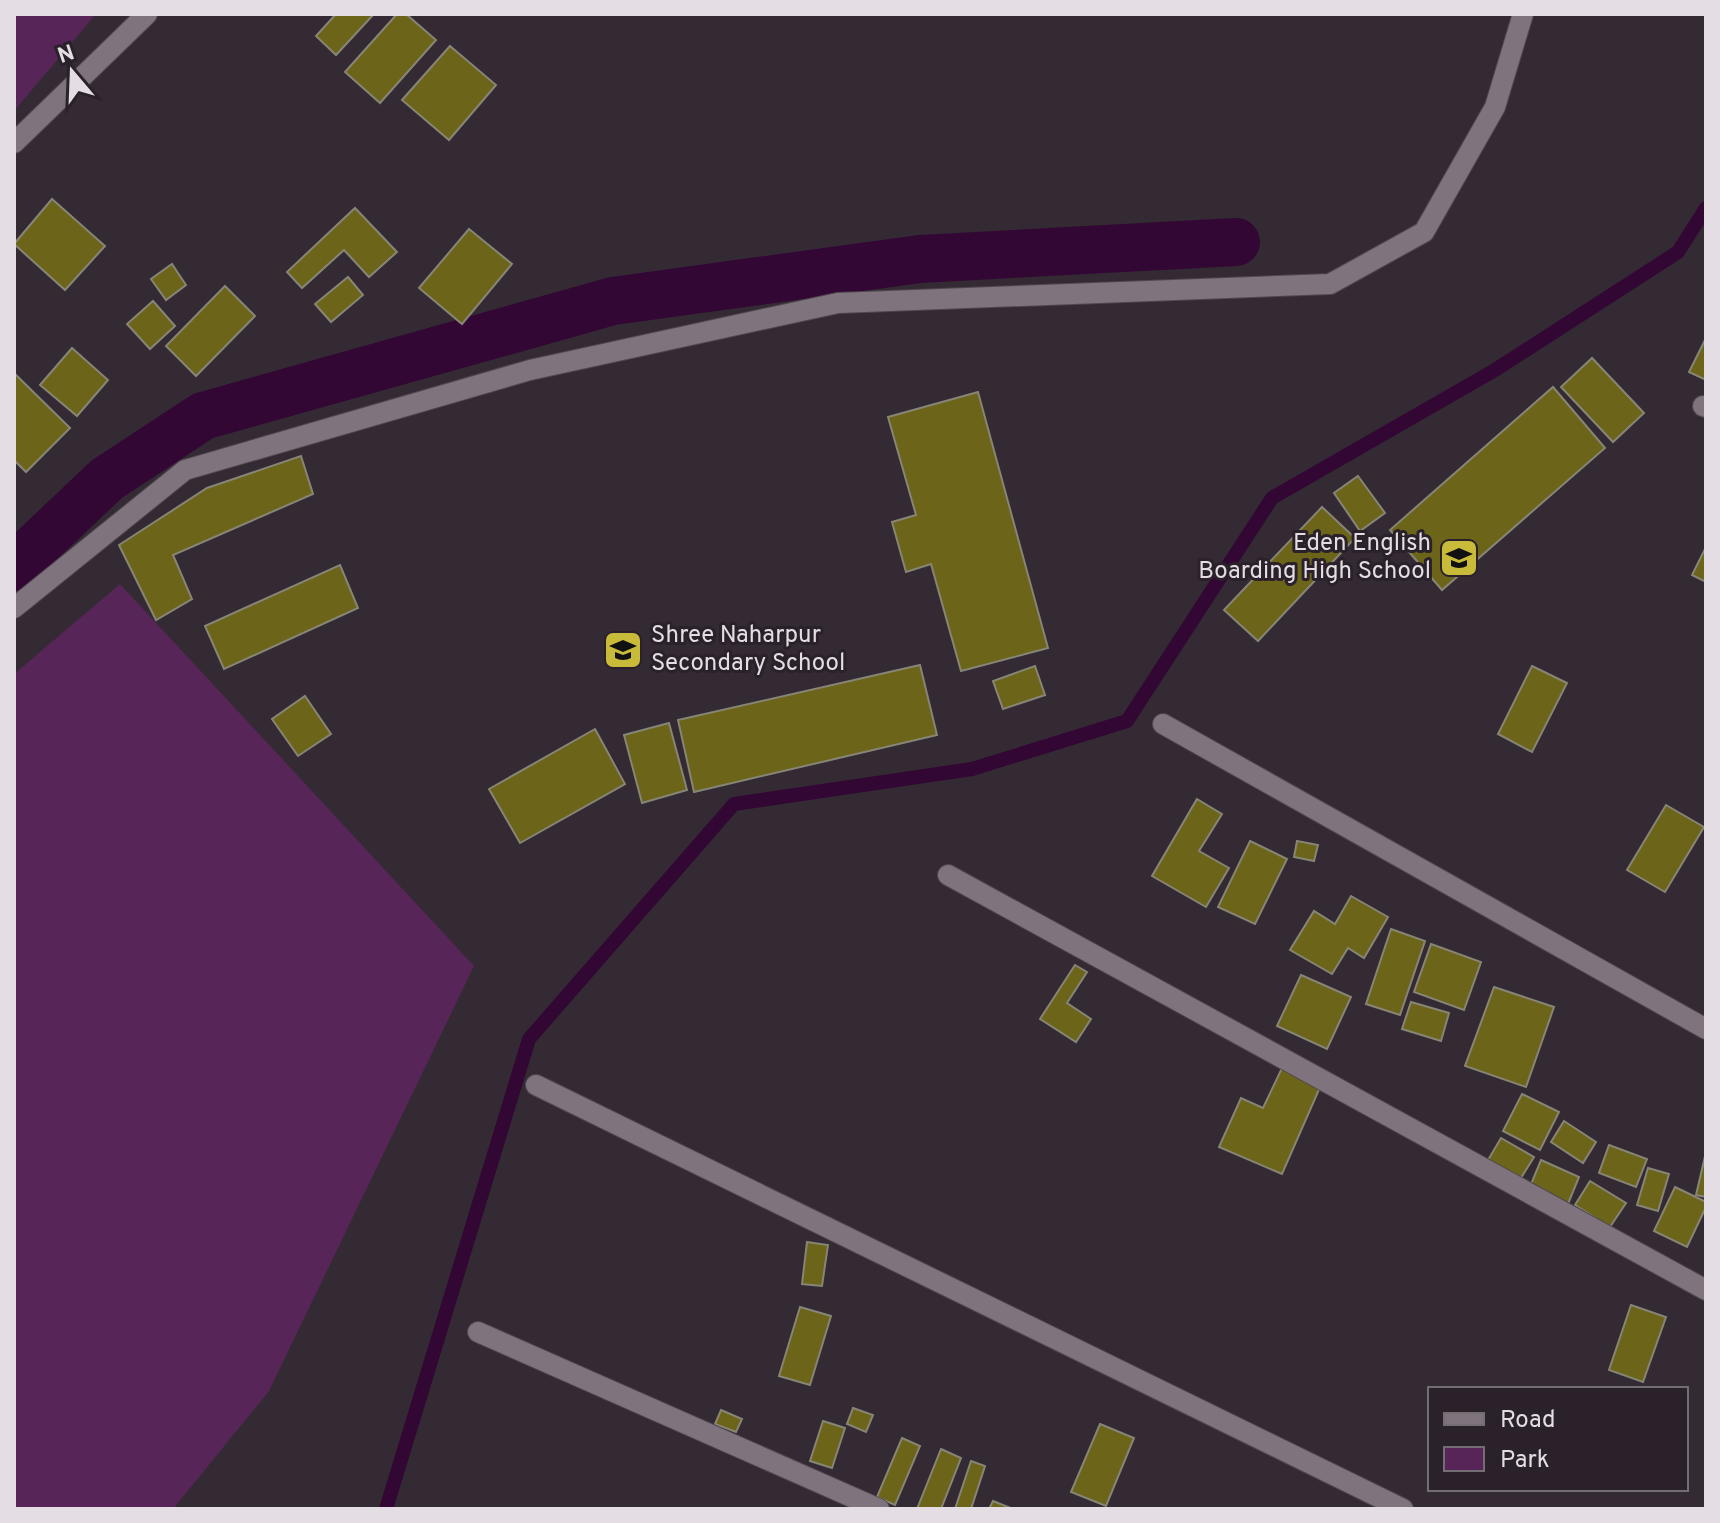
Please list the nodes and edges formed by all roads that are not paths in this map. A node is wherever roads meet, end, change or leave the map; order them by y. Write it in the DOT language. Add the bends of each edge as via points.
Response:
graph roads {
  1 [pos="147,14"];
  2 [pos="1523,14"];
  3 [pos="14,143"];
  4 [pos="14,608"];
  5 [pos="1163,724"];
  6 [pos="948,875"];
  7 [pos="1706,1029"];
  8 [pos="536,1085"];
  9 [pos="1706,1290"];
  10 [pos="478,1332"];
  11 [pos="879,1509"];
  12 [pos="1403,1509"];
  1 -- 3 [label="street"];
  2 -- 4 [label="street" via="1495,107 1424,232 1330,284 838,303 530,370 185,470"];
  5 -- 7 [label="street"];
  6 -- 9 [label="street"];
  8 -- 12 [label="street"];
  10 -- 11 [label="street"];
}
